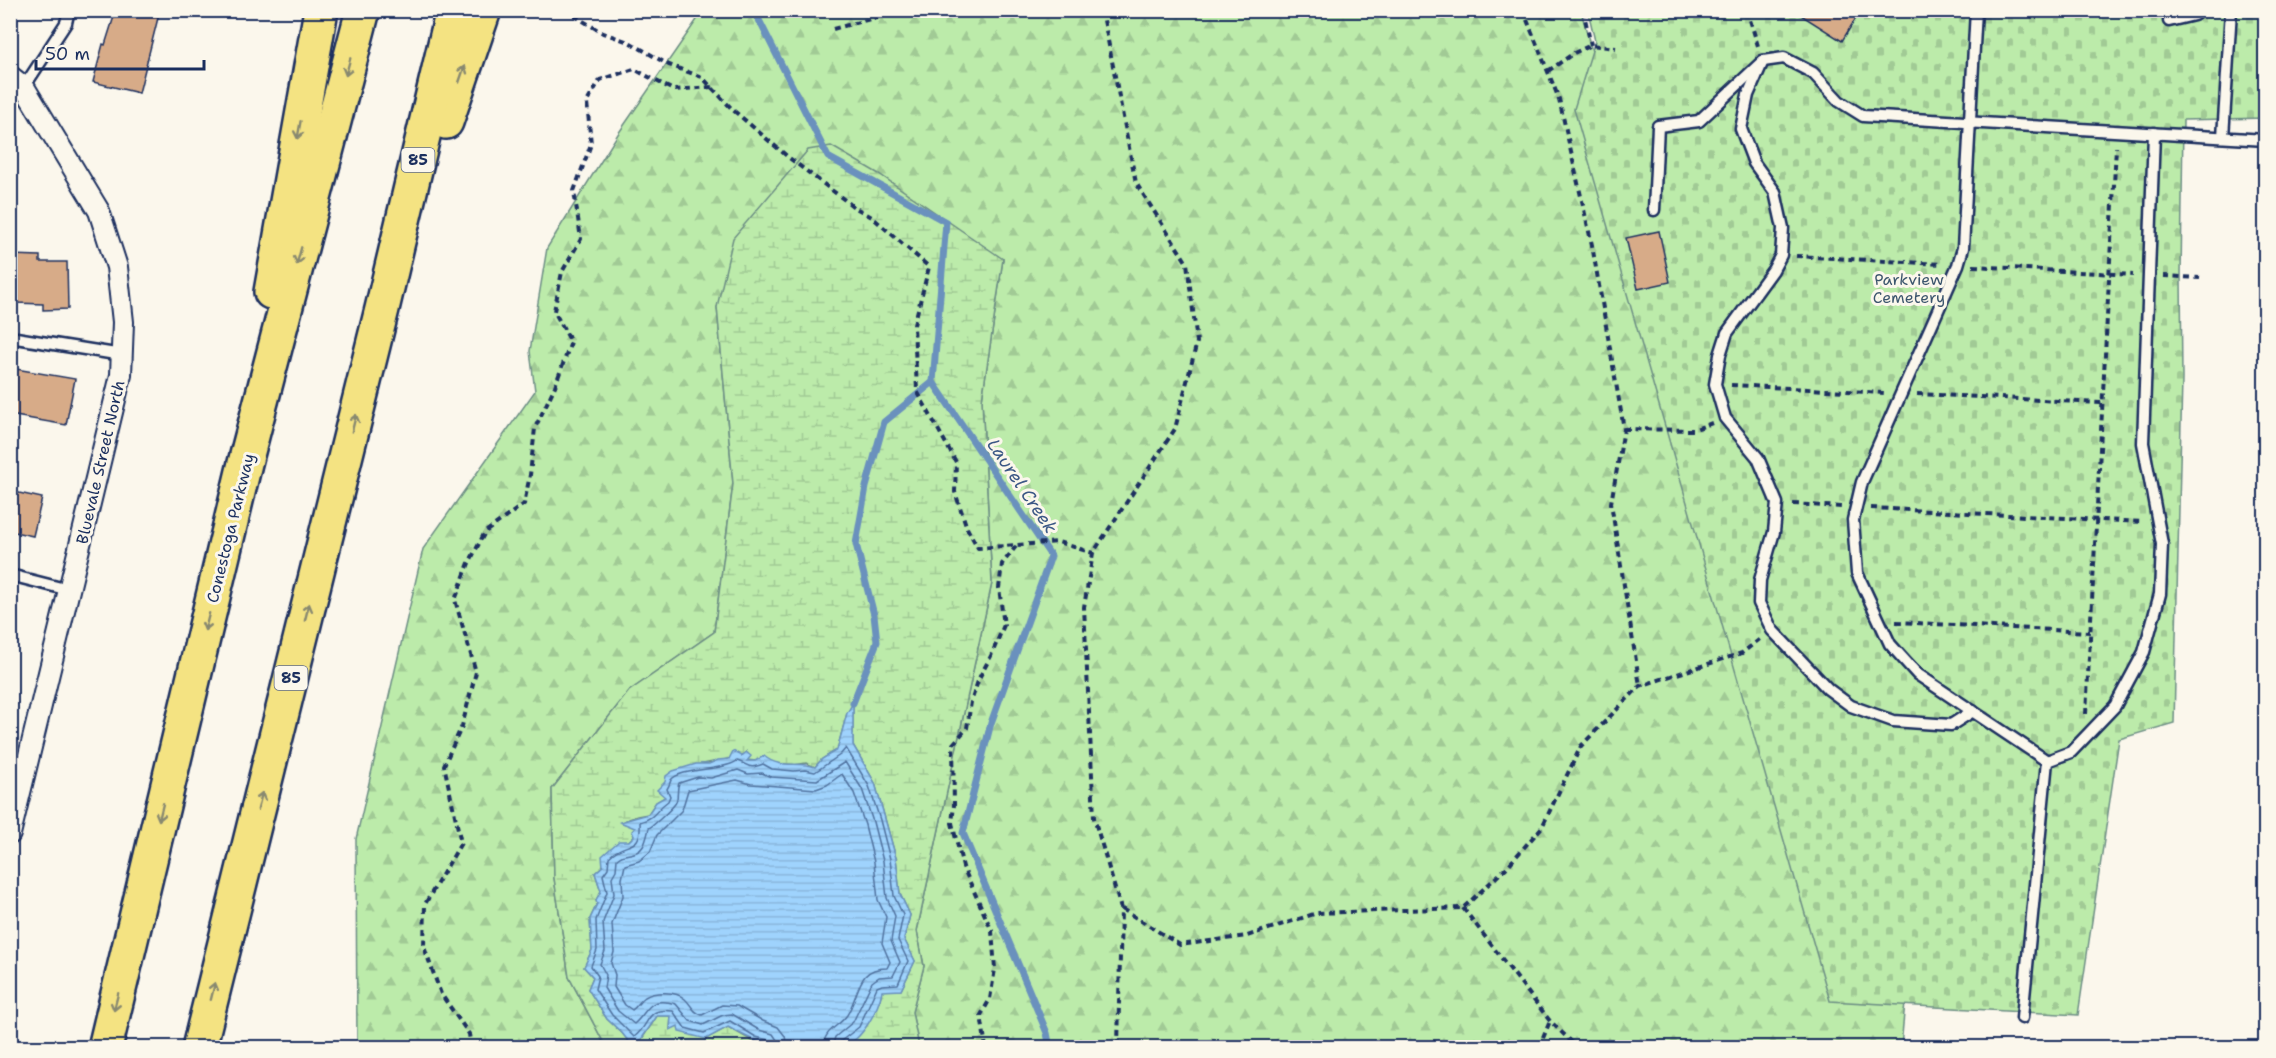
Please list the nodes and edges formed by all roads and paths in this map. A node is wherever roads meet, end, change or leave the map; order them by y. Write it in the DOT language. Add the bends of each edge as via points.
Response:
graph roads {
  1 [pos="69,10"];
  2 [pos="321,10"];
  3 [pos="363,10"];
  4 [pos="453,10"];
  5 [pos="484,10"];
  6 [pos="564,10"];
  7 [pos="886,10"];
  8 [pos="1102,10"];
  9 [pos="1523,10"];
  10 [pos="1583,10"];
  11 [pos="1747,10"];
  12 [pos="1976,10"];
  13 [pos="2199,10"];
  14 [pos="2230,10"];
  15 [pos="2169,21"];
  16 [pos="833,29"];
  17 [pos="1591,45"];
  18 [pos="1616,48"];
  19 [pos="1763,61"];
  20 [pos="1548,71"];
  21 [pos="712,87"];
  22 [pos="15,88"];
  23 [pos="1971,123"];
  24 [pos="2116,131"];
  25 [pos="2154,133"];
  26 [pos="2223,137"];
  27 [pos="2265,140"];
  28 [pos="1654,210"];
  29 [pos="1780,255"];
  30 [pos="1958,265"];
  31 [pos="2109,273"];
  32 [pos="2148,276"];
  33 [pos="2200,278"];
  34 [pos="382,309"];
  35 [pos="10,338"];
  36 [pos="122,355"];
  37 [pos="1725,418"];
  38 [pos="1624,429"];
  39 [pos="245,463"];
  40 [pos="1777,503"];
  41 [pos="1855,507"];
  42 [pos="2096,519"];
  43 [pos="2157,522"];
  44 [pos="1018,543"];
  45 [pos="1093,553"];
  46 [pos="10,574"];
  47 [pos="69,590"];
  48 [pos="1879,621"];
  49 [pos="1772,630"];
  50 [pos="2090,632"];
  51 [pos="1640,686"];
  52 [pos="1973,711"];
  53 [pos="2084,738"];
  54 [pos="2047,761"];
  55 [pos="11,828"];
  56 [pos="1463,908"];
  57 [pos="1121,909"];
  58 [pos="2022,1018"];
  59 [pos="1550,1021"];
  60 [pos="105,1047"];
  61 [pos="199,1047"];
  62 [pos="471,1047"];
  63 [pos="986,1047"];
  64 [pos="1118,1047"];
  65 [pos="1539,1047"];
  66 [pos="1578,1047"];
  1 -- 22 [label="lane" via="66,23"];
  2 -- 39 [label="highway, one-way" via="277,252"];
  3 -- 39 [label="highway, Conestoga Parkway, one-way"];
  4 -- 34 [label="highway, 85"];
  34 -- 5 [label="highway, one-way"];
  6 -- 21 [label="path" via="669,65 702,76"];
  7 -- 16 [label="path" via="881,15"];
  8 -- 45 [label="path" via="1136,183 1187,263 1197,342 1175,429"];
  9 -- 20 [label="path"];
  10 -- 17 [label="path"];
  11 -- 19 [label="path"];
  12 -- 23 [label="lane"];
  13 -- 15 [label="lane"];
  14 -- 26 [label="lane"];
  17 -- 18 [label="path"];
  17 -- 20 [label="path"];
  19 -- 23 [label="lane" via="1784,58 1813,74 1839,101 1863,116"];
  19 -- 28 [label="lane" via="1699,121 1658,126"];
  19 -- 29 [label="lane" via="1748,95 1741,129 1754,163 1775,192 1783,228"];
  20 -- 38 [label="path" via="1592,245"];
  21 -- 44 [label="path" via="788,157 872,217 929,267 914,325 917,391 956,462 955,492 978,548"];
  21 -- 62 [label="path" via="673,90 634,69 600,80 587,102 591,144 574,191 581,239 562,272 554,311 572,342 535,428 525,504 486,532 455,600 476,672 462,726 444,765 461,843 425,904 424,947 441,994 469,1034"];
  22 -- 36 [label="street, Bluevale Street North" via="99,211 117,267"];
  23 -- 24 [label="lane"];
  23 -- 30 [label="lane" via="1963,248"];
  24 -- 25 [label="lane"];
  24 -- 31 [label="path"];
  25 -- 26 [label="lane"];
  25 -- 32 [label="lane"];
  26 -- 27 [label="lane"];
  29 -- 30 [label="path"];
  29 -- 37 [label="lane" via="1723,344 1715,384"];
  30 -- 31 [label="path"];
  30 -- 41 [label="lane" via="1862,482"];
  31 -- 32 [label="path"];
  31 -- 42 [label="path"];
  32 -- 33 [label="path"];
  32 -- 43 [label="lane" via="2142,443"];
  61 -- 34 [label="highway, 85, one-way"];
  35 -- 36 [label="lane"];
  36 -- 47 [label="street, Bluevale Street North" via="121,375"];
  37 -- 38 [label="path" via="1693,430"];
  37 -- 40 [label="lane" via="1758,458"];
  38 -- 51 [label="path" via="1611,503"];
  39 -- 60 [label="highway, Conestoga Parkway, one-way"];
  40 -- 41 [label="path"];
  40 -- 49 [label="lane" via="1774,532 1760,580 1759,603"];
  41 -- 42 [label="path"];
  41 -- 48 [label="lane" via="1857,573"];
  42 -- 43 [label="path"];
  42 -- 50 [label="path"];
  43 -- 53 [label="lane" via="2162,544 2160,594 2144,652 2115,706"];
  44 -- 45 [label="path" via="1058,542"];
  44 -- 63 [label="path" via="1002,564 999,588 1004,625 979,678 967,728 953,744 952,823 963,867 992,931 995,969 990,999 981,1015"];
  45 -- 57 [label="path" via="1084,607 1094,818"];
  46 -- 47 [label="lane"];
  47 -- 55 [label="street, Bluevale Street North"];
  48 -- 50 [label="path"];
  48 -- 52 [label="lane" via="1890,644 1917,674"];
  49 -- 51 [label="path" via="1742,653"];
  49 -- 52 [label="lane" via="1828,689 1851,706 1893,721 1951,725"];
  50 -- 53 [label="path"];
  51 -- 56 [label="path" via="1581,746 1542,827"];
  52 -- 54 [label="lane"];
  53 -- 54 [label="lane" via="2071,752"];
  54 -- 58 [label="lane"];
  56 -- 57 [label="path" via="1317,913 1247,936 1180,945"];
  56 -- 59 [label="path"];
  57 -- 64 [label="path"];
  59 -- 65 [label="path"];
  59 -- 66 [label="path"];
}
